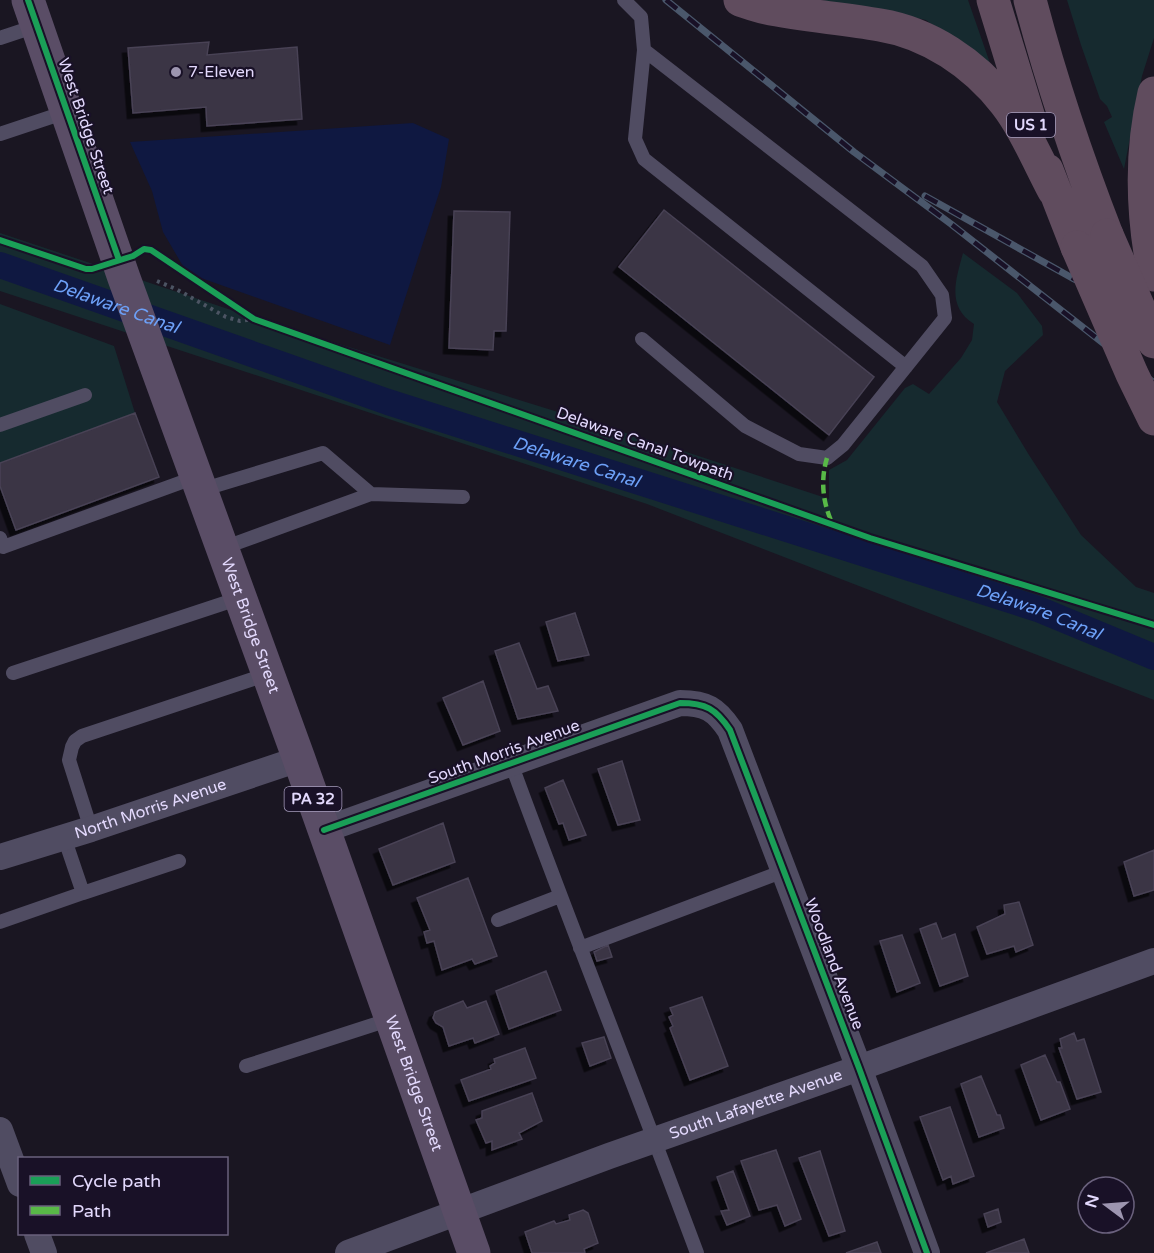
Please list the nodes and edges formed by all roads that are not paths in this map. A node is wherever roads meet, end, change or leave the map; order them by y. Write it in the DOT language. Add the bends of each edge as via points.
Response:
graph roads {
  1 [pos="624,0"];
  2 [pos="740,0"];
  3 [pos="993,0"];
  4 [pos="1030,0"];
  5 [pos="32,13"];
  6 [pos="0,38"];
  7 [pos="644,50"];
  8 [pos="1154,93"];
  9 [pos="67,112"];
  10 [pos="0,134"];
  11 [pos="1054,191"];
  12 [pos="1154,275"];
  13 [pos="642,339"];
  14 [pos="1154,342"];
  15 [pos="906,367"];
  16 [pos="85,395"];
  17 [pos="1154,419"];
  18 [pos="0,425"];
  19 [pos="199,483"];
  20 [pos="371,494"];
  21 [pos="463,497"];
  22 [pos="0,538"];
  23 [pos="223,548"];
  24 [pos="240,598"];
  25 [pos="14,673"];
  26 [pos="268,674"];
  27 [pos="693,703"];
  28 [pos="299,759"];
  29 [pos="511,763"];
  30 [pos="92,829"];
  31 [pos="324,830"];
  32 [pos="64,837"];
  33 [pos="0,857"];
  34 [pos="179,861"];
  35 [pos="784,872"];
  36 [pos="83,893"];
  37 [pos="560,896"];
  38 [pos="498,920"];
  39 [pos="0,922"];
  40 [pos="580,948"];
  41 [pos="1154,961"];
  42 [pos="390,1019"];
  43 [pos="246,1066"];
  44 [pos="859,1068"];
  45 [pos="0,1130"];
  46 [pos="655,1140"];
  47 [pos="18,1179"];
  48 [pos="459,1212"];
  49 [pos="38,1235"];
  50 [pos="44,1253"];
  51 [pos="348,1253"];
  52 [pos="474,1253"];
  53 [pos="697,1253"];
  54 [pos="927,1253"];
  1 -- 7 [label="lane" via="641,17"];
  2 -- 11 [label="highway" via="766,8 881,25 924,38 946,50 968,65 1006,104"];
  3 -- 11 [label="highway, US 1"];
  4 -- 14 [label="highway, US 1, bridge" via="1086,179"];
  5 -- 6 [label="lane"];
  5 -- 9 [label="main road, West Bridge Street / PA 32"];
  7 -- 15 [label="lane" via="635,139 644,159"];
  7 -- 15 [label="lane" via="922,266 942,295 945,318"];
  8 -- 12 [label="highway" via="1143,178"];
  9 -- 10 [label="lane"];
  9 -- 19 [label="main road, West Bridge Street / PA 32" via="139,279 148,346"];
  11 -- 17 [label="highway, US 1, bridge"];
  13 -- 15 [label="lane" via="745,426 799,454 827,458 843,445"];
  16 -- 18 [label="lane"];
  19 -- 20 [label="lane" via="322,453"];
  19 -- 22 [label="lane" via="3,547"];
  19 -- 23 [label="main road, West Bridge Street / PA 32"];
  20 -- 21 [label="lane"];
  20 -- 23 [label="lane"];
  23 -- 24 [label="main road, West Bridge Street / PA 32"];
  24 -- 25 [label="lane"];
  24 -- 26 [label="main road, West Bridge Street / PA 32"];
  26 -- 28 [label="main road, West Bridge Street / PA 32"];
  26 -- 30 [label="lane" via="75,741 69,760"];
  27 -- 29 [label="street, South Morris Avenue" via="680,703"];
  27 -- 35 [label="street, Woodland Avenue" via="721,716 730,730"];
  28 -- 30 [label="street, North Morris Avenue"];
  28 -- 31 [label="main road, West Bridge Street / PA 32"];
  29 -- 31 [label="street, South Morris Avenue"];
  29 -- 37 [label="lane"];
  30 -- 32 [label="street, North Morris Avenue"];
  31 -- 42 [label="main road, West Bridge Street / PA 32"];
  32 -- 33 [label="street, North Morris Avenue"];
  32 -- 36 [label="lane"];
  34 -- 36 [label="lane"];
  35 -- 40 [label="lane"];
  35 -- 44 [label="street, Woodland Avenue"];
  36 -- 39 [label="lane"];
  37 -- 38 [label="lane"];
  37 -- 40 [label="lane"];
  40 -- 46 [label="lane"];
  41 -- 44 [label="street, South Lafayette Avenue"];
  42 -- 43 [label="lane"];
  42 -- 48 [label="main road, West Bridge Street / PA 32"];
  44 -- 46 [label="street, South Lafayette Avenue"];
  44 -- 54 [label="street, Woodland Avenue"];
  45 -- 47 [label="street"];
  46 -- 48 [label="street, South Lafayette Avenue"];
  46 -- 53 [label="lane"];
  48 -- 51 [label="street, South Lafayette Avenue"];
  48 -- 52 [label="main road, West Bridge Street / PA 32"];
  49 -- 50 [label="street"];
}
